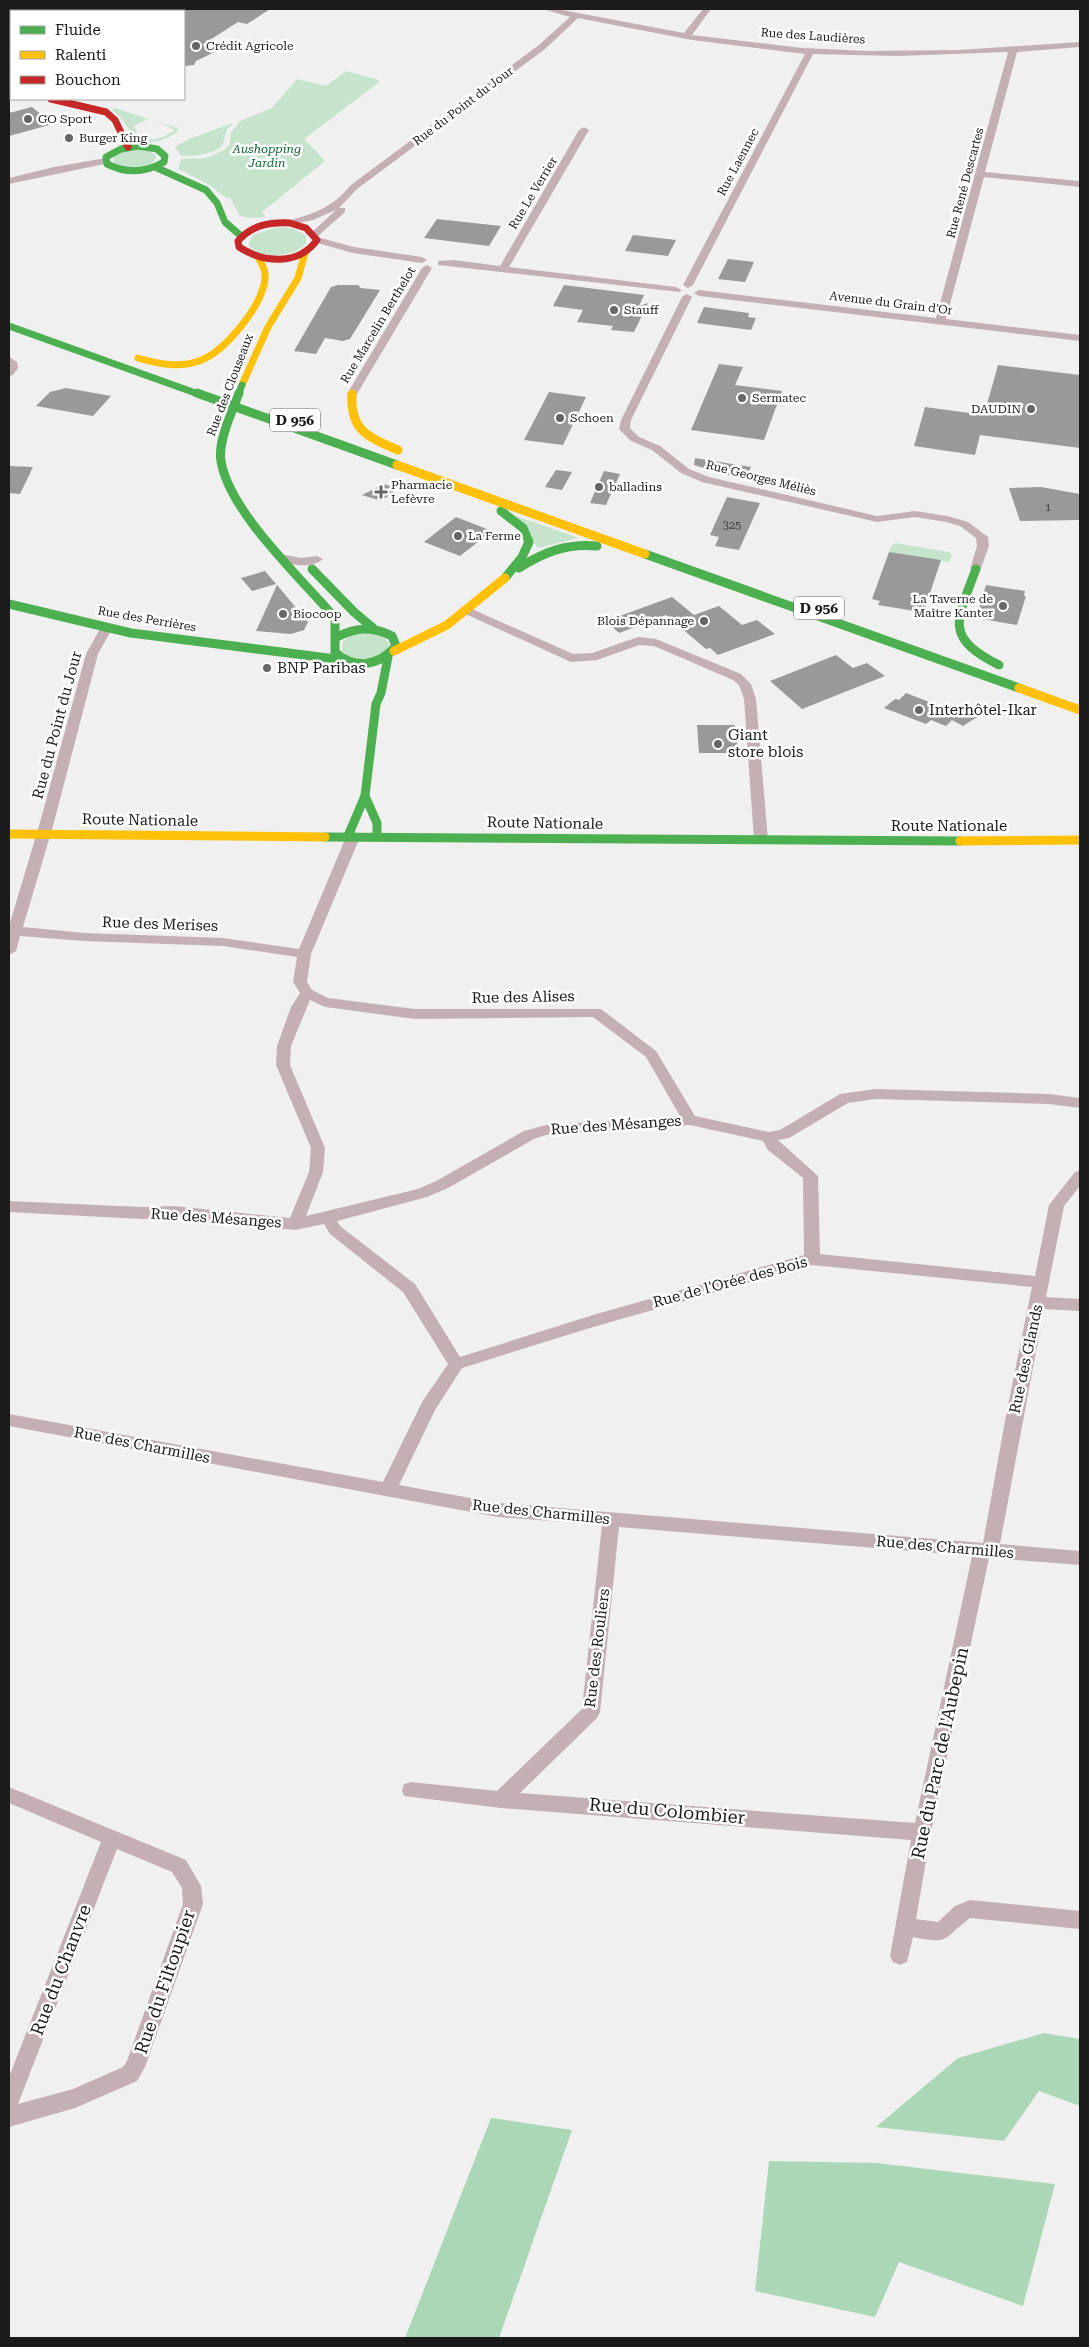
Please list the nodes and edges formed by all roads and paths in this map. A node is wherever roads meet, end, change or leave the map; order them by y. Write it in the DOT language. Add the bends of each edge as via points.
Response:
graph roads {
  1 [pos="546,9"];
  2 [pos="707,9"];
  3 [pos="577,16"];
  4 [pos="687,35"];
  5 [pos="1080,44"];
  6 [pos="811,50"];
  7 [pos="1013,50"];
  8 [pos="55,100"];
  9 [pos="584,130"];
  10 [pos="128,146"];
  11 [pos="106,161"];
  12 [pos="155,167"];
  13 [pos="981,174"];
  14 [pos="9,181"];
  15 [pos="1080,184"];
  16 [pos="348,195"];
  17 [pos="220,208"];
  18 [pos="290,223"];
  19 [pos="267,224"];
  20 [pos="241,236"];
  21 [pos="316,237"];
  22 [pos="353,250"];
  23 [pos="306,253"];
  24 [pos="264,258"];
  25 [pos="424,264"];
  26 [pos="503,269"];
  27 [pos="289,290"];
  28 [pos="687,291"];
  29 [pos="9,318"];
  30 [pos="940,322"];
  31 [pos="9,326"];
  32 [pos="1080,338"];
  33 [pos="106,353"];
  34 [pos="9,360"];
  35 [pos="9,373"];
  36 [pos="352,394"];
  37 [pos="412,456"];
  38 [pos="374,457"];
  39 [pos="430,464"];
  40 [pos="484,488"];
  41 [pos="235,492"];
  42 [pos="264,519"];
  43 [pos="300,557"];
  44 [pos="669,564"];
  45 [pos="976,569"];
  46 [pos="505,578"];
  47 [pos="9,604"];
  48 [pos="462,613"];
  49 [pos="107,627"];
  50 [pos="373,628"];
  51 [pos="416,628"];
  52 [pos="400,631"];
  53 [pos="387,632"];
  54 [pos="337,638"];
  55 [pos="282,650"];
  56 [pos="391,654"];
  57 [pos="348,661"];
  58 [pos="1010,669"];
  59 [pos="364,676"];
  60 [pos="1033,680"];
  61 [pos="369,688"];
  62 [pos="1044,688"];
  63 [pos="1080,701"];
  64 [pos="376,704"];
  65 [pos="1080,710"];
  66 [pos="365,796"];
  67 [pos="9,834"];
  68 [pos="44,834"];
  69 [pos="351,836"];
  70 [pos="377,837"];
  71 [pos="761,840"];
  72 [pos="1080,840"];
  73 [pos="11,931"];
  74 [pos="9,951"];
  75 [pos="304,954"];
  76 [pos="306,994"];
  77 [pos="1080,1103"];
  78 [pos="690,1120"];
  79 [pos="769,1137"];
  80 [pos="1080,1176"];
  81 [pos="9,1206"];
  82 [pos="328,1218"];
  83 [pos="295,1224"];
  84 [pos="812,1259"];
  85 [pos="1041,1282"];
  86 [pos="1038,1303"];
  87 [pos="1080,1305"];
  88 [pos="456,1364"];
  89 [pos="9,1420"];
  90 [pos="388,1490"];
  91 [pos="611,1520"];
  92 [pos="986,1550"];
  93 [pos="1080,1558"];
  94 [pos="411,1790"];
  95 [pos="9,1795"];
  96 [pos="501,1800"];
  97 [pos="922,1832"];
  98 [pos="112,1838"];
  99 [pos="1080,1920"];
  100 [pos="905,1926"];
  101 [pos="900,1956"];
  102 [pos="9,2102"];
  103 [pos="9,2117"];
  1 -- 3 [label="street, Rue des Laudières"];
  2 -- 4 [label="street"];
  3 -- 4 [label="street, Rue des Laudières"];
  3 -- 16 [label="street, Rue du Point du Jour" via="542,47 354,187"];
  4 -- 6 [label="street, Rue des Laudières"];
  5 -- 7 [label="street, Rue des Laudières"];
  6 -- 7 [label="street, Rue des Laudières" via="838,53"];
  6 -- 28 [label="street, Rue Laennec"];
  7 -- 13 [label="street, Rue René Descartes"];
  8 -- 10 [label="main road" via="106,112 115,120"];
  9 -- 26 [label="street, Rue Le Verrier"];
  10 -- 11 [label="main road" via="110,153"];
  10 -- 12 [label="main road" via="146,146 163,152 164,162"];
  11 -- 12 [label="main road" via="110,167 120,171"];
  11 -- 14 [label="street"];
  12 -- 17 [label="main road" via="206,190"];
  13 -- 15 [label="street"];
  13 -- 30 [label="street, Rue René Descartes"];
  16 -- 18 [label="street, Rue du Point du Jour" via="325,213"];
  16 -- 21 [label="street, Rue du Point du Jour" via="340,214"];
  17 -- 19 [label="main road" via="236,219"];
  17 -- 20 [label="main road" via="225,222"];
  18 -- 19 [label="main road"];
  18 -- 21 [label="main road" via="309,229"];
  19 -- 20 [label="main road" via="248,230"];
  20 -- 24 [label="main road" via="238,241 240,247"];
  21 -- 22 [label="street"];
  21 -- 23 [label="main road" via="313,248"];
  22 -- 23 [label="street"];
  22 -- 25 [label="street"];
  23 -- 24 [label="main road" via="290,258"];
  23 -- 27 [label="main road, Rue des Clouseaux" via="298,278"];
  24 -- 27 [label="main road" via="288,271 291,276"];
  24 -- 33 [label="main road, D 956" via="265,282 259,297 209,357 171,365"];
  25 -- 26 [label="street"];
  25 -- 36 [label="street, Rue Marcelin Berthelot"];
  26 -- 28 [label="street"];
  27 -- 41 [label="main road, Rue des Clouseaux, bridge" via="256,352 223,435 221,456 228,481"];
  28 -- 30 [label="street, Avenue du Grain d'Or"];
  28 -- 45 [label="street, Rue Georges Méliès" via="624,429 685,471 706,480 877,519 915,514 964,524 982,537 983,546"];
  29 -- 33 [label="main road, D 956"];
  30 -- 32 [label="street, Avenue du Grain d'Or"];
  31 -- 38 [label="main road, D 956"];
  33 -- 40 [label="main road, D 956"];
  34 -- 35 [label="street" via="13,368"];
  36 -- 37 [label="main road" via="351,417 359,430"];
  38 -- 44 [label="main road, D 956"];
  38 -- 46 [label="main road, D 956" via="494,506 523,525 530,533 530,548"];
  39 -- 40 [label="main road, D 956"];
  40 -- 62 [label="main road, D 956"];
  41 -- 42 [label="main road, Rue des Clouseaux"];
  41 -- 43 [label="main road, Rue des Clouseaux" via="255,521"];
  43 -- 50 [label="main road, Rue des Clouseaux"];
  43 -- 54 [label="main road, Rue des Clouseaux" via="335,618"];
  44 -- 46 [label="main road, D 956" via="587,544 565,544 543,552"];
  44 -- 65 [label="main road, D 956"];
  45 -- 58 [label="main road" via="957,627 959,640 983,659"];
  46 -- 48 [label="main road, Rue des Perrières"];
  47 -- 49 [label="main road, Rue des Perrières"];
  48 -- 51 [label="main road"];
  48 -- 56 [label="main road, Rue des Perrières" via="447,625"];
  48 -- 71 [label="street" via="571,658 593,658 638,641 656,643 737,677 745,684 750,699"];
  49 -- 55 [label="main road, Rue des Perrières" via="168,639"];
  49 -- 68 [label="street, Rue du Point du Jour" via="92,654"];
  50 -- 53 [label="main road"];
  50 -- 54 [label="main road, Rue des Perrières" via="352,629"];
  52 -- 53 [label="main road"];
  53 -- 56 [label="main road" via="396,641"];
  54 -- 55 [label="main road, Rue des Perrières" via="313,648"];
  54 -- 57 [label="main road, Rue des Clouseaux" via="334,650"];
  55 -- 57 [label="main road, Rue des Perrières"];
  56 -- 57 [label="main road, Rue des Perrières" via="371,662"];
  56 -- 64 [label="main road"];
  57 -- 59 [label="main road"];
  60 -- 62 [label="main road"];
  61 -- 64 [label="main road"];
  62 -- 63 [label="main road, D 956"];
  64 -- 66 [label="main road"];
  66 -- 69 [label="main road" via="352,823"];
  66 -- 70 [label="main road" via="378,823"];
  67 -- 68 [label="main road, Route Nationale"];
  68 -- 69 [label="main road, Route Nationale"];
  68 -- 73 [label="street, Rue du Point du Jour"];
  69 -- 70 [label="main road, Route Nationale"];
  69 -- 75 [label="street"];
  70 -- 71 [label="main road, Route Nationale"];
  71 -- 72 [label="main road, Route Nationale"];
  73 -- 74 [label="street, Rue du Point du Jour"];
  73 -- 75 [label="street, Rue des Merises" via="223,942"];
  75 -- 76 [label="street" via="300,982"];
  76 -- 78 [label="street, Rue des Alises" via="325,1002 415,1014 596,1012 651,1054"];
  76 -- 83 [label="street" via="284,1046 283,1065 318,1148 316,1172"];
  77 -- 79 [label="street" via="1049,1099 876,1094 846,1098 784,1134"];
  78 -- 79 [label="street, Rue des Mésanges"];
  78 -- 82 [label="street, Rue des Mésanges" via="546,1130 529,1135 422,1193"];
  79 -- 84 [label="street" via="773,1146 810,1176"];
  80 -- 85 [label="street, Rue des Glands" via="1057,1205"];
  81 -- 83 [label="street, Rue des Mésanges" via="174,1212"];
  82 -- 83 [label="street, Rue des Mésanges"];
  82 -- 88 [label="street" via="335,1230 410,1288"];
  84 -- 85 [label="street, Rue de l'Orée des Bois"];
  84 -- 88 [label="street, Rue de l'Orée des Bois" via="593,1320"];
  85 -- 86 [label="street, Rue des Glands"];
  86 -- 87 [label="street"];
  86 -- 92 [label="street, Rue des Glands"];
  88 -- 90 [label="street" via="428,1407"];
  89 -- 90 [label="street, Rue des Charmilles"];
  90 -- 91 [label="street, Rue des Charmilles" via="498,1510"];
  91 -- 92 [label="street, Rue des Charmilles"];
  91 -- 96 [label="street, Rue des Rouliers" via="591,1712"];
  92 -- 93 [label="street, Rue des Charmilles"];
  92 -- 97 [label="street, Rue du Parc de l'Aubepin"];
  94 -- 96 [label="street, Rue du Colombier"];
  95 -- 98 [label="street, Rue du Filtoupier"];
  96 -- 97 [label="street, Rue du Colombier"];
  97 -- 100 [label="street, Rue du Parc de l'Aubepin"];
  98 -- 102 [label="street, Rue du Chanvre"];
  98 -- 103 [label="street, Rue du Filtoupier" via="179,1866 191,1886 193,1904 135,2067 130,2074 75,2098"];
  99 -- 100 [label="street" via="970,1909 962,1912 942,1931"];
  100 -- 101 [label="street, Rue du Parc de l'Aubepin"];
}
